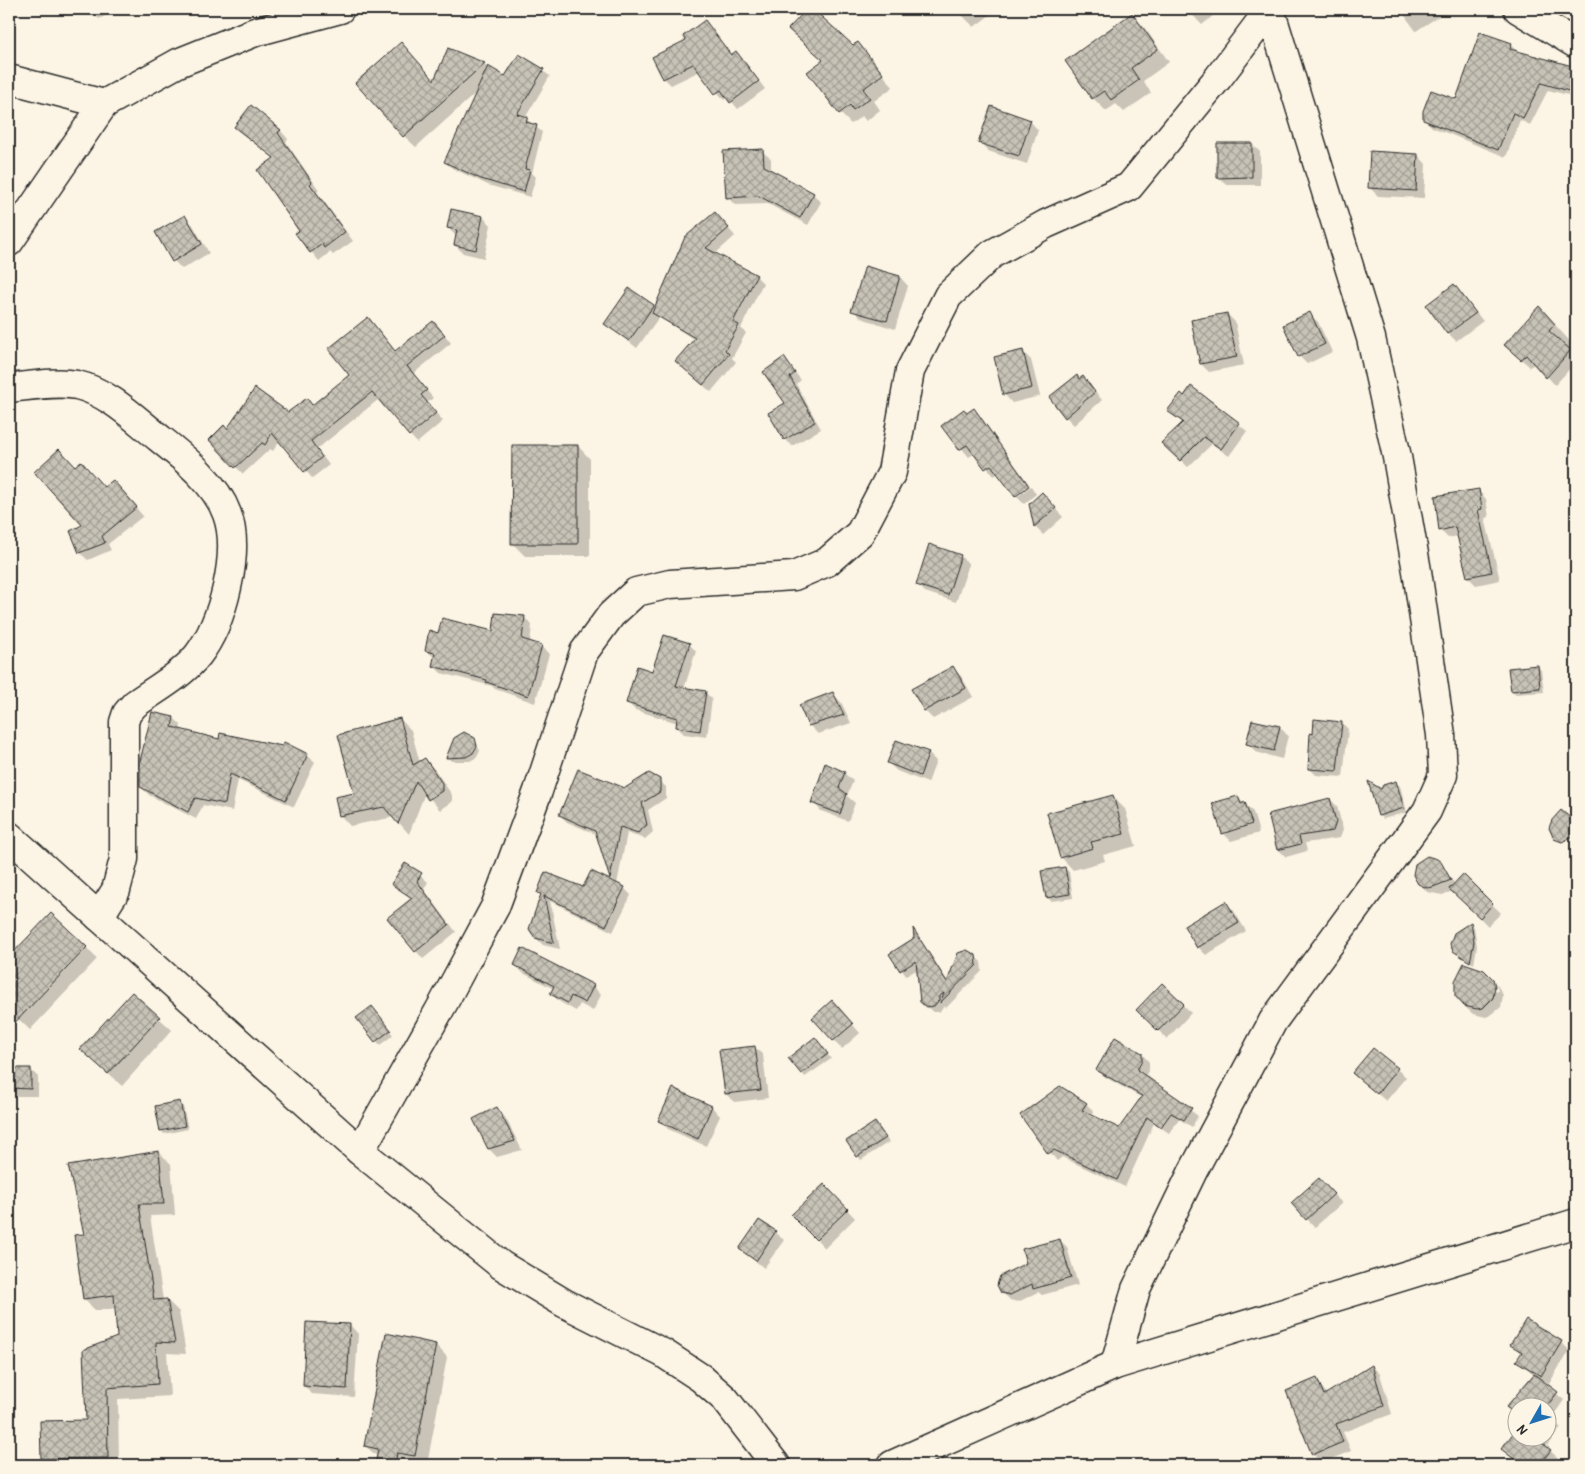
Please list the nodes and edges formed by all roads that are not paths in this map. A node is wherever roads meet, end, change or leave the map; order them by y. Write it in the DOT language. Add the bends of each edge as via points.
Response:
graph roads {
  1 [pos="340,9"];
  2 [pos="1270,9"];
  3 [pos="1518,9"];
  4 [pos="1576,44"];
  5 [pos="9,79"];
  6 [pos="104,104"];
  7 [pos="9,242"];
  8 [pos="9,388"];
  9 [pos="9,836"];
  10 [pos="100,917"];
  11 [pos="360,1151"];
  12 [pos="1576,1223"];
  13 [pos="1115,1365"];
  14 [pos="776,1465"];
  15 [pos="892,1465"];
  1 -- 6 [label="street" via="255,32 178,62"];
  2 -- 11 [label="street" via="1129,186 1046,224 992,254 948,296 910,371 892,472 860,533 827,562 794,576 670,584 636,592 611,615 584,652 495,907"];
  2 -- 13 [label="street" via="1371,338 1417,571 1441,734 1443,775 1427,811 1273,1021 1192,1171 1136,1289"];
  3 -- 4 [label="street"];
  5 -- 6 [label="street"];
  6 -- 7 [label="street"];
  8 -- 10 [label="street" via="77,385 100,394 177,452 210,486 227,514 232,551 226,594 212,633 198,655 135,704 124,722 124,859 116,890"];
  9 -- 10 [label="street"];
  10 -- 11 [label="street"];
  11 -- 14 [label="street" via="502,1265 564,1303 663,1353 701,1378 725,1399"];
  12 -- 13 [label="street"];
  13 -- 15 [label="street"];
}
